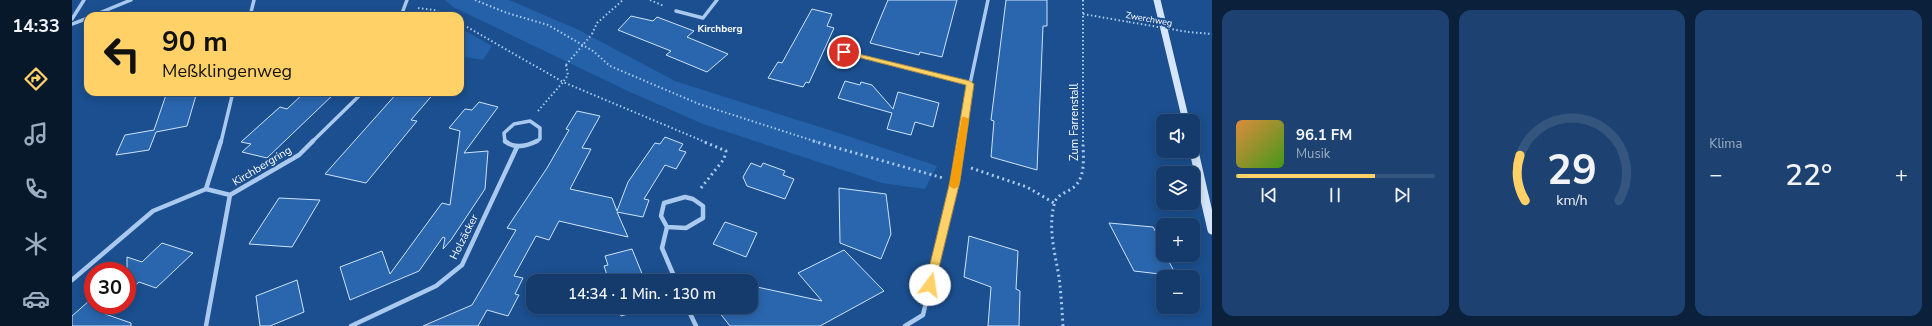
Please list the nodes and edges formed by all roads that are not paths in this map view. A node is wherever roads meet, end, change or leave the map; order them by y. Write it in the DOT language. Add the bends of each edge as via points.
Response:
graph roads {
  1 [pos="84,0"];
  2 [pos="131,0"];
  3 [pos="254,0"];
  4 [pos="407,0"];
  5 [pos="717,0"];
  6 [pos="988,0"];
  7 [pos="1157,0"];
  8 [pos="676,11"];
  9 [pos="102,12"];
  10 [pos="251,12"];
  11 [pos="403,12"];
  12 [pos="72,19"];
  13 [pos="84,20"];
  14 [pos="72,24"];
  15 [pos="838,67"];
  16 [pos="970,84"];
  17 [pos="232,96"];
  18 [pos="359,96"];
  19 [pos="1184,114"];
  20 [pos="517,147"];
  21 [pos="1196,158"];
  22 [pos="206,188"];
  23 [pos="230,196"];
  24 [pos="666,227"];
  25 [pos="1212,230"];
  26 [pos="673,274"];
  27 [pos="72,280"];
  28 [pos="691,314"];
  29 [pos="206,326"];
  30 [pos="351,326"];
  31 [pos="696,326"];
  32 [pos="905,326"];
  1 -- 12 [label="street"];
  2 -- 9 [label="street"];
  3 -- 10 [label="street"];
  4 -- 11 [label="street"];
  5 -- 8 [label="street" via="703,18"];
  6 -- 16 [label="street"];
  7 -- 19 [label="main road"];
  13 -- 14 [label="street"];
  15 -- 16 [label="street" via="844,52"];
  16 -- 32 [label="street" via="955,181 923,315"];
  17 -- 22 [label="street"];
  18 -- 23 [label="street, Kirchbergring" via="299,155"];
  20 -- 20 [label="street" via="505,142 504,133 514,124 530,121 540,128 540,139 528,146"];
  20 -- 30 [label="street, Holzäcker" via="462,265 436,286"];
  21 -- 25 [label="main road"];
  22 -- 23 [label="street"];
  22 -- 27 [label="street" via="153,211"];
  23 -- 29 [label="street, Kirchbergring"];
  24 -- 24 [label="street" via="661,216 664,203 677,196 693,197 703,206 703,218 693,228"];
  24 -- 26 [label="street" via="662,248"];
  28 -- 31 [label="street"];
}
